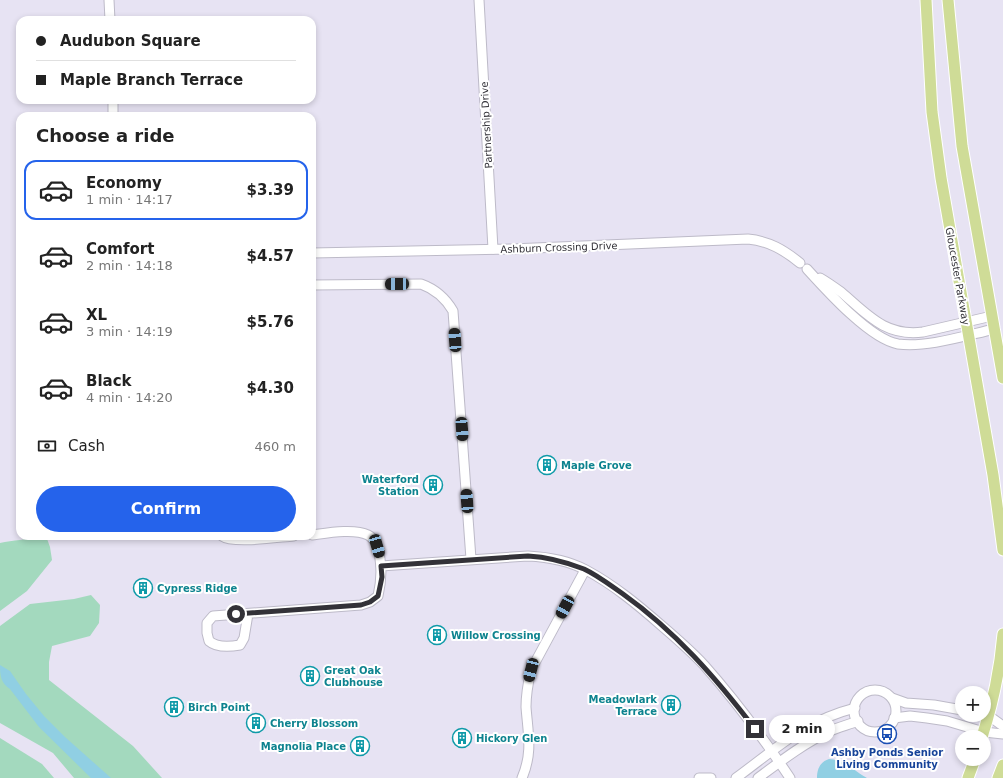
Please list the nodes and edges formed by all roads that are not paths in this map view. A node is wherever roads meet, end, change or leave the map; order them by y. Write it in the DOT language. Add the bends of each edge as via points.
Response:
graph roads {
  1 [pos="109,0"];
  2 [pos="479,0"];
  3 [pos="926,0"];
  4 [pos="948,0"];
  5 [pos="110,16"];
  6 [pos="493,250"];
  7 [pos="316,252"];
  8 [pos="800,263"];
  9 [pos="316,285"];
  10 [pos="992,316"];
  11 [pos="966,322"];
  12 [pos="995,329"];
  13 [pos="968,335"];
  14 [pos="1003,378"];
  15 [pos="316,535"];
  16 [pos="1003,550"];
  17 [pos="471,559"];
  18 [pos="381,566"];
  19 [pos="585,570"];
  20 [pos="248,614"];
  21 [pos="1003,634"];
  22 [pos="892,698"];
  23 [pos="991,698"];
  24 [pos="855,708"];
  25 [pos="955,709"];
  26 [pos="894,718"];
  27 [pos="991,718"];
  28 [pos="858,722"];
  29 [pos="1003,726"];
  30 [pos="970,730"];
  31 [pos="1003,734"];
  32 [pos="991,735"];
  33 [pos="772,750"];
  34 [pos="780,762"];
  35 [pos="1003,765"];
  36 [pos="972,766"];
  37 [pos="522,778"];
  38 [pos="699,778"];
  39 [pos="711,778"];
  40 [pos="736,778"];
  41 [pos="758,778"];
  42 [pos="790,778"];
  43 [pos="968,778"];
  44 [pos="998,778"];
  1 -- 5 [label="street"];
  2 -- 6 [label="street, Partnership Drive"];
  3 -- 11 [label="main road, Gloucester Parkway" via="932,112"];
  4 -- 10 [label="main road" via="962,146"];
  6 -- 7 [label="street, Ashburn Crossing Drive"];
  6 -- 8 [label="street, Ashburn Crossing Drive" via="748,239 773,245"];
  9 -- 17 [label="street" via="422,284 438,293 453,311"];
  10 -- 11 [label="street"];
  10 -- 12 [label="main road"];
  11 -- 13 [label="main road, Gloucester Parkway"];
  11 -- 13 [label="street" via="913,333 893,330 874,320 840,291 808,269 838,302 875,333 891,342 915,345"];
  12 -- 13 [label="street"];
  12 -- 14 [label="main road"];
  13 -- 16 [label="main road, Gloucester Parkway" via="993,475"];
  15 -- 18 [label="street" via="356,532 368,535 377,546"];
  17 -- 18 [label="street"];
  17 -- 19 [label="street" via="543,557"];
  18 -- 20 [label="street" via="382,577 378,596 370,602 361,605"];
  19 -- 33 [label="street" via="640,606 703,664"];
  19 -- 37 [label="street" via="531,670 526,702 529,753"];
  20 -- 20 [label="street" via="213,616 207,623 209,641 214,646 240,645 244,638"];
  21 -- 23 [label="main road" via="998,674"];
  22 -- 24 [label="street" via="884,692 869,691 861,696"];
  22 -- 25 [label="street"];
  22 -- 26 [label="street" via="896,708"];
  24 -- 28 [label="street"];
  24 -- 33 [label="street" via="821,719"];
  26 -- 28 [label="street" via="886,729 877,731 868,730"];
  26 -- 30 [label="street" via="910,716 947,721"];
  27 -- 29 [label="street"];
  28 -- 34 [label="street" via="830,731"];
  31 -- 32 [label="street"];
  33 -- 34 [label="street"];
  33 -- 40 [label="street"];
  34 -- 41 [label="street"];
  34 -- 42 [label="street"];
  35 -- 44 [label="main road"];
  36 -- 43 [label="main road"];
  38 -- 39 [label="street"];
}
